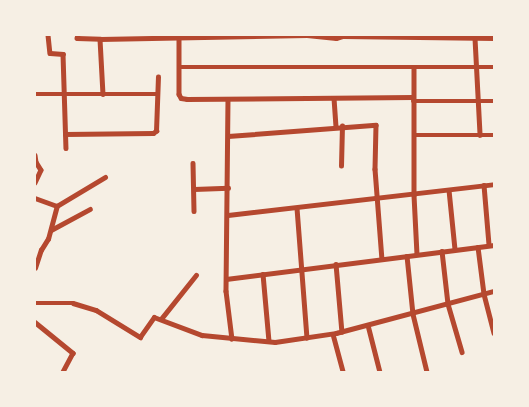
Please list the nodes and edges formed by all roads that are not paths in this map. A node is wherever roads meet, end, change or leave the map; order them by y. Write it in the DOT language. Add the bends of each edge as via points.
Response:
graph roads {
  1 [pos="48,35"];
  2 [pos="78,35"];
  3 [pos="179,37"];
  4 [pos="475,38"];
  5 [pos="494,38"];
  6 [pos="100,39"];
  7 [pos="476,66"];
  8 [pos="180,67"];
  9 [pos="494,67"];
  10 [pos="414,68"];
  11 [pos="158,77"];
  12 [pos="35,94"];
  13 [pos="65,94"];
  14 [pos="103,94"];
  15 [pos="158,94"];
  16 [pos="334,98"];
  17 [pos="228,99"];
  18 [pos="413,99"];
  19 [pos="478,101"];
  20 [pos="494,102"];
  21 [pos="342,126"];
  22 [pos="336,127"];
  23 [pos="66,134"];
  24 [pos="414,135"];
  25 [pos="480,135"];
  26 [pos="494,135"];
  27 [pos="228,136"];
  28 [pos="66,148"];
  29 [pos="35,156"];
  30 [pos="193,163"];
  31 [pos="341,166"];
  32 [pos="105,177"];
  33 [pos="35,183"];
  34 [pos="494,184"];
  35 [pos="484,185"];
  36 [pos="228,188"];
  37 [pos="194,189"];
  38 [pos="449,190"];
  39 [pos="414,195"];
  40 [pos="35,198"];
  41 [pos="377,198"];
  42 [pos="57,206"];
  43 [pos="297,208"];
  44 [pos="90,209"];
  45 [pos="194,211"];
  46 [pos="228,215"];
  47 [pos="51,230"];
  48 [pos="492,245"];
  49 [pos="478,247"];
  50 [pos="455,250"];
  51 [pos="442,251"];
  52 [pos="417,254"];
  53 [pos="407,256"];
  54 [pos="382,259"];
  55 [pos="336,264"];
  56 [pos="35,268"];
  57 [pos="302,269"];
  58 [pos="263,274"];
  59 [pos="196,275"];
  60 [pos="226,279"];
  61 [pos="494,291"];
  62 [pos="484,294"];
  63 [pos="35,303"];
  64 [pos="448,304"];
  65 [pos="412,314"];
  66 [pos="161,319"];
  67 [pos="35,322"];
  68 [pos="368,325"];
  69 [pos="342,332"];
  70 [pos="494,333"];
  71 [pos="333,334"];
  72 [pos="307,338"];
  73 [pos="232,339"];
  74 [pos="269,341"];
  75 [pos="462,352"];
  76 [pos="63,372"];
  77 [pos="343,372"];
  78 [pos="380,372"];
  79 [pos="427,372"];
  1 -- 13 [label="street" via="50,53 63,54"];
  2 -- 6 [label="street" via="77,38"];
  3 -- 4 [label="street"];
  3 -- 6 [label="street"];
  3 -- 8 [label="street"];
  4 -- 5 [label="street"];
  4 -- 7 [label="street"];
  6 -- 14 [label="street"];
  7 -- 9 [label="street"];
  7 -- 10 [label="street"];
  7 -- 19 [label="street"];
  8 -- 10 [label="street"];
  8 -- 17 [label="street" via="182,98"];
  10 -- 18 [label="street"];
  11 -- 15 [label="street"];
  12 -- 13 [label="street"];
  13 -- 14 [label="street"];
  13 -- 23 [label="street"];
  14 -- 15 [label="street"];
  15 -- 23 [label="street" via="156,131 153,133"];
  16 -- 17 [label="street"];
  16 -- 18 [label="street"];
  16 -- 22 [label="street"];
  17 -- 27 [label="street"];
  18 -- 19 [label="street"];
  18 -- 24 [label="street"];
  19 -- 20 [label="street"];
  19 -- 25 [label="street"];
  21 -- 22 [label="street"];
  21 -- 31 [label="street"];
  21 -- 41 [label="street" via="377,126"];
  22 -- 27 [label="street"];
  23 -- 28 [label="street"];
  24 -- 25 [label="street"];
  24 -- 39 [label="street"];
  25 -- 26 [label="street"];
  27 -- 36 [label="street"];
  29 -- 33 [label="street" via="41,170"];
  30 -- 37 [label="street"];
  32 -- 42 [label="street"];
  34 -- 35 [label="street"];
  35 -- 38 [label="street"];
  35 -- 48 [label="street"];
  36 -- 37 [label="street"];
  36 -- 46 [label="street"];
  37 -- 45 [label="street"];
  38 -- 39 [label="street"];
  38 -- 50 [label="street"];
  39 -- 41 [label="street"];
  39 -- 52 [label="street"];
  40 -- 42 [label="street"];
  41 -- 43 [label="street"];
  41 -- 54 [label="street"];
  42 -- 47 [label="street"];
  43 -- 46 [label="street"];
  43 -- 57 [label="street"];
  44 -- 47 [label="street"];
  46 -- 60 [label="street"];
  47 -- 56 [label="street"];
  48 -- 49 [label="street"];
  49 -- 50 [label="street"];
  49 -- 62 [label="street"];
  50 -- 51 [label="street"];
  51 -- 52 [label="street"];
  51 -- 64 [label="street"];
  52 -- 53 [label="street"];
  53 -- 54 [label="street"];
  53 -- 65 [label="street"];
  54 -- 55 [label="street"];
  55 -- 57 [label="street"];
  55 -- 69 [label="street"];
  57 -- 58 [label="street"];
  57 -- 72 [label="street"];
  58 -- 60 [label="street"];
  58 -- 74 [label="street"];
  59 -- 66 [label="street"];
  60 -- 73 [label="street"];
  61 -- 62 [label="street"];
  62 -- 64 [label="street"];
  62 -- 70 [label="street"];
  63 -- 66 [label="street" via="73,303 96,310 140,338 154,317"];
  64 -- 65 [label="street"];
  64 -- 75 [label="street"];
  65 -- 68 [label="street"];
  65 -- 79 [label="street"];
  66 -- 73 [label="street" via="202,335"];
  67 -- 76 [label="street" via="73,352"];
  68 -- 69 [label="street"];
  68 -- 78 [label="street"];
  69 -- 71 [label="street"];
  71 -- 72 [label="street"];
  71 -- 77 [label="street"];
  72 -- 74 [label="street"];
  73 -- 74 [label="street"];
}
